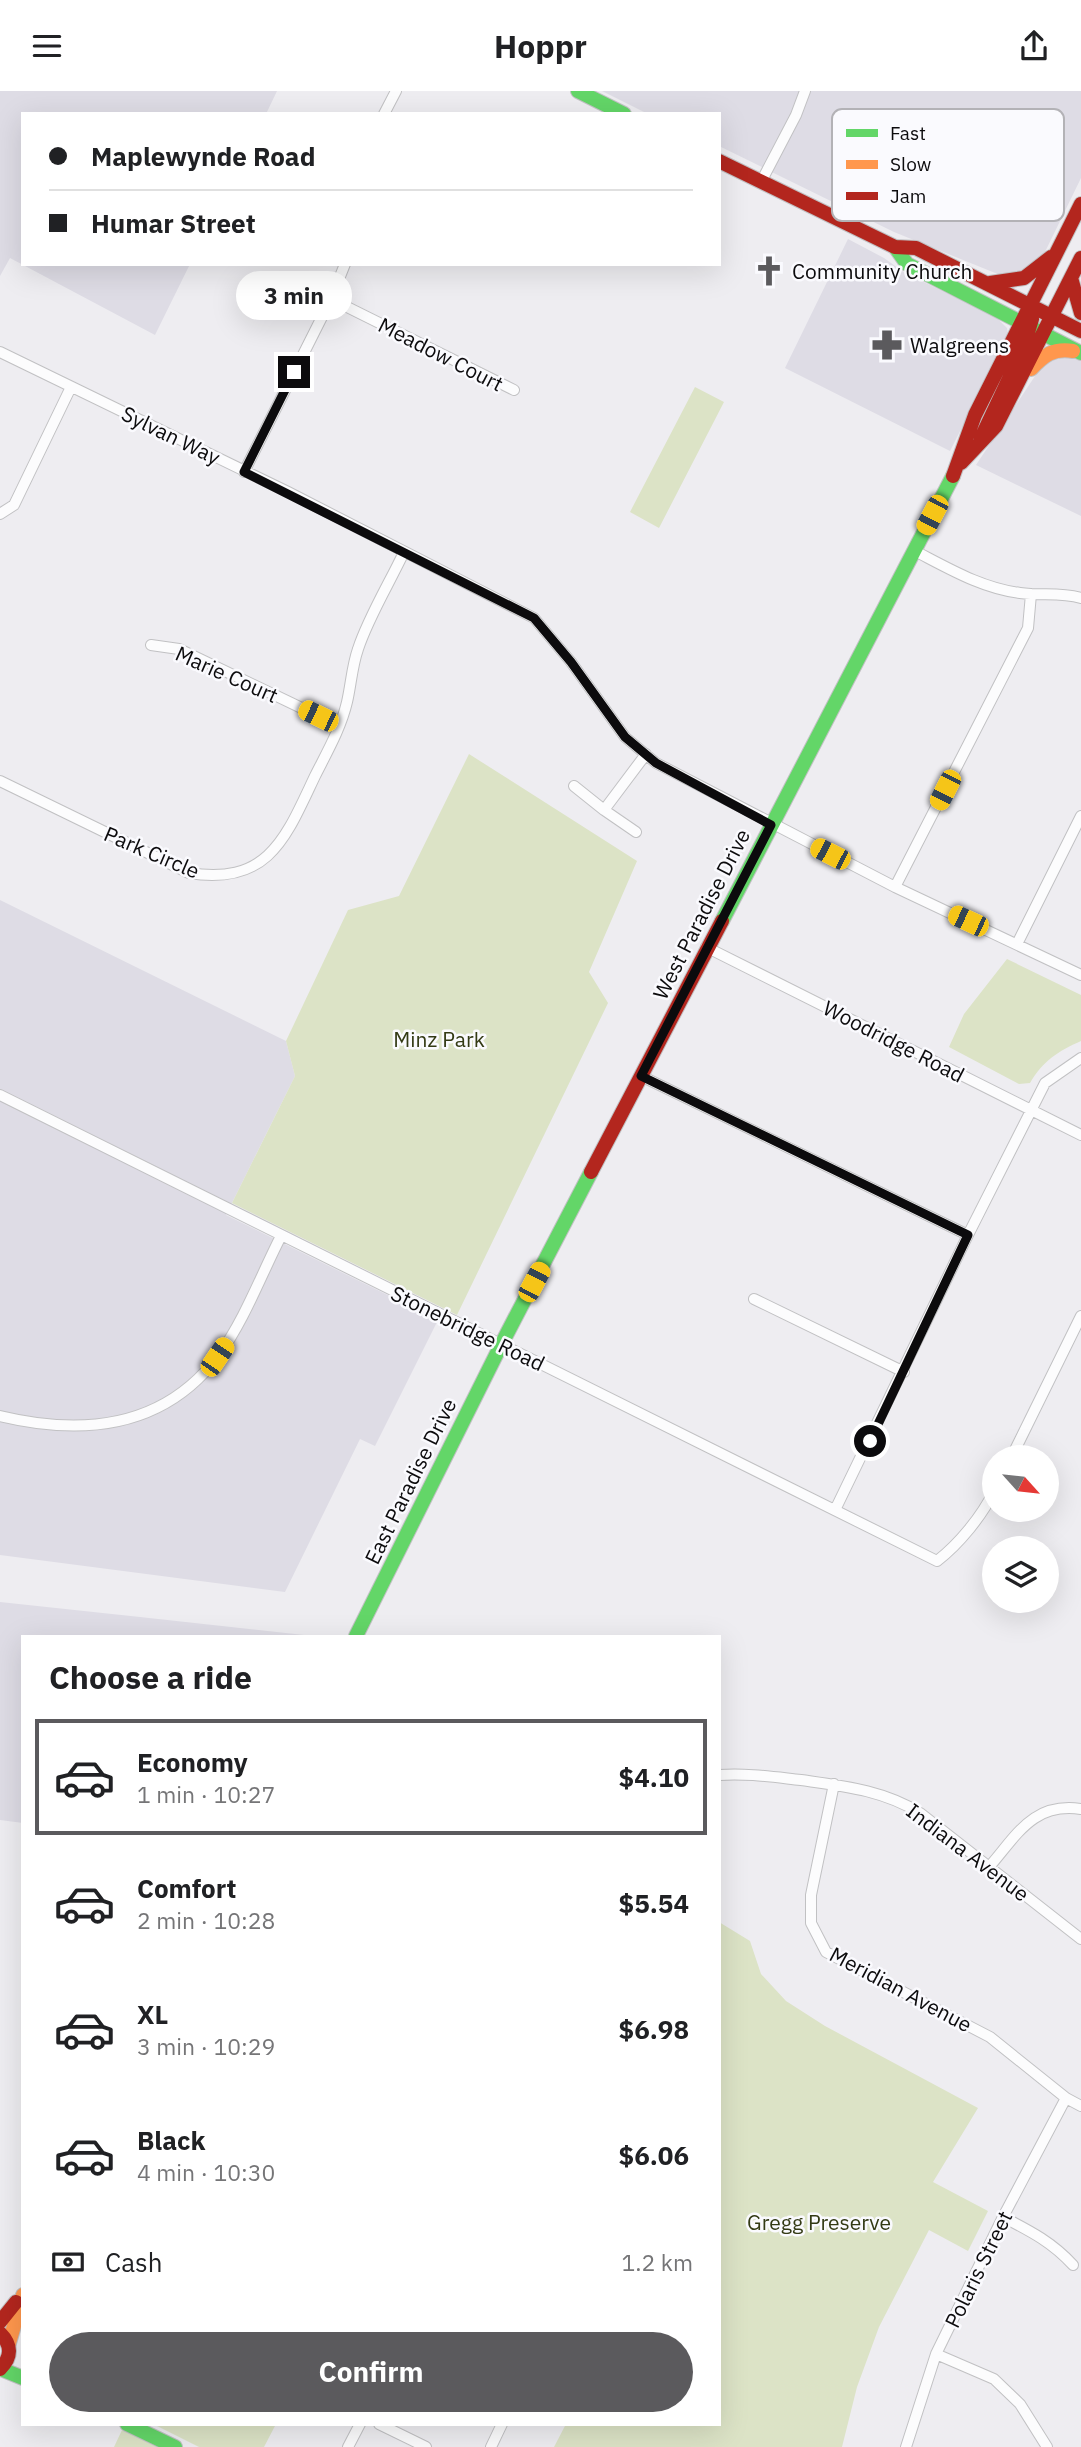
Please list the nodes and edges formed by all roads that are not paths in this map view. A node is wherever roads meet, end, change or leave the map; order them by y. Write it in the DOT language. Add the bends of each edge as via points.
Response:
graph roads {
  1 [pos="396,91"];
  2 [pos="578,91"];
  3 [pos="805,91"];
  4 [pos="385,112"];
  5 [pos="620,112"];
  6 [pos="721,162"];
  7 [pos="761,182"];
  8 [pos="1081,204"];
  9 [pos="832,216"];
  10 [pos="841,221"];
  11 [pos="1062,246"];
  12 [pos="895,247"];
  13 [pos="1081,258"];
  14 [pos="344,266"];
  15 [pos="1071,278"];
  16 [pos="985,284"];
  17 [pos="331,299"];
  18 [pos="1031,307"];
  19 [pos="1081,313"];
  20 [pos="1052,317"];
  21 [pos="1033,327"];
  22 [pos="1081,331"];
  23 [pos="0,352"];
  24 [pos="1081,352"];
  25 [pos="1018,383"];
  26 [pos="71,387"];
  27 [pos="514,390"];
  28 [pos="980,443"];
  29 [pos="958,466"];
  30 [pos="244,472"];
  31 [pos="0,514"];
  32 [pos="913,550"];
  33 [pos="404,552"];
  34 [pos="1031,594"];
  35 [pos="1081,598"];
  36 [pos="151,645"];
  37 [pos="339,726"];
  38 [pos="646,754"];
  39 [pos="0,781"];
  40 [pos="574,786"];
  41 [pos="604,810"];
  42 [pos="1081,815"];
  43 [pos="771,825"];
  44 [pos="636,832"];
  45 [pos="895,887"];
  46 [pos="1017,944"];
  47 [pos="706,947"];
  48 [pos="1081,975"];
  49 [pos="1081,1058"];
  50 [pos="641,1076"];
  51 [pos="0,1095"];
  52 [pos="1032,1110"];
  53 [pos="1081,1135"];
  54 [pos="281,1235"];
  55 [pos="968,1235"];
  56 [pos="754,1299"];
  57 [pos="1081,1316"];
  58 [pos="501,1345"];
  59 [pos="904,1372"];
  60 [pos="0,1416"];
  61 [pos="1017,1445"];
  62 [pos="835,1510"];
  63 [pos="982,1511"];
  64 [pos="356,1635"];
  65 [pos="721,1775"];
  66 [pos="834,1784"];
  67 [pos="1081,1809"];
  68 [pos="989,1867"];
  69 [pos="1081,1938"];
  70 [pos="1066,2098"];
  71 [pos="1081,2106"];
  72 [pos="1003,2217"];
  73 [pos="1073,2265"];
  74 [pos="21,2296"];
  75 [pos="21,2299"];
  76 [pos="0,2322"];
  77 [pos="6,2343"];
  78 [pos="936,2354"];
  79 [pos="21,2362"];
  80 [pos="0,2369"];
  81 [pos="21,2377"];
  82 [pos="131,2426"];
  83 [pos="359,2426"];
  84 [pos="383,2426"];
  85 [pos="501,2426"];
  86 [pos="175,2447"];
  87 [pos="348,2447"];
  88 [pos="426,2447"];
  89 [pos="491,2447"];
  90 [pos="906,2447"];
  91 [pos="1047,2447"];
  1 -- 4 [label="street"];
  2 -- 5 [label="street"];
  3 -- 7 [label="street"];
  6 -- 7 [label="street"];
  7 -- 9 [label="street"];
  8 -- 11 [label="street, West Paradise Drive"];
  10 -- 12 [label="street"];
  11 -- 16 [label="street" via="1034,275"];
  11 -- 18 [label="street, West Paradise Drive"];
  12 -- 16 [label="street" via="916,248"];
  12 -- 21 [label="street" via="906,264"];
  13 -- 15 [label="street, West Paradise Drive"];
  14 -- 17 [label="street"];
  15 -- 19 [label="street"];
  15 -- 20 [label="street, West Paradise Drive"];
  16 -- 18 [label="street"];
  17 -- 27 [label="street, Meadow Court"];
  17 -- 30 [label="street"];
  18 -- 20 [label="street"];
  18 -- 21 [label="street, West Paradise Drive"];
  20 -- 21 [label="street, West Paradise Drive"];
  20 -- 22 [label="street"];
  21 -- 24 [label="street"];
  21 -- 25 [label="street, West Paradise Drive"];
  21 -- 28 [label="street"];
  21 -- 29 [label="street, West Paradise Drive" via="975,415"];
  23 -- 26 [label="street, Sylvan Way"];
  24 -- 25 [label="street" via="1055,349"];
  25 -- 28 [label="street, West Paradise Drive" via="996,426"];
  26 -- 30 [label="street, Sylvan Way"];
  26 -- 31 [label="street" via="13,505"];
  28 -- 29 [label="street, West Paradise Drive"];
  29 -- 32 [label="street, West Paradise Drive"];
  30 -- 33 [label="street, Sylvan Way"];
  32 -- 34 [label="street" via="983,585"];
  32 -- 43 [label="street, West Paradise Drive"];
  33 -- 37 [label="street, Park Circle" via="358,649"];
  33 -- 38 [label="street, Sylvan Way" via="534,618 625,737"];
  34 -- 35 [label="street" via="1065,593"];
  34 -- 45 [label="street" via="1028,628"];
  36 -- 37 [label="street, Marie Court" via="179,649"];
  37 -- 39 [label="street, Park Circle" via="288,833 273,852 234,874 189,873"];
  38 -- 41 [label="street"];
  38 -- 43 [label="street, Sylvan Way"];
  40 -- 41 [label="street"];
  41 -- 44 [label="street"];
  42 -- 46 [label="street"];
  43 -- 45 [label="street, Sylvan Way"];
  43 -- 47 [label="street, West Paradise Drive"];
  45 -- 46 [label="street, Sylvan Way"];
  46 -- 48 [label="street, Sylvan Way"];
  47 -- 50 [label="street, West Paradise Drive"];
  47 -- 52 [label="street, Woodridge Road"];
  49 -- 52 [label="street" via="1045,1083"];
  50 -- 55 [label="street"];
  50 -- 58 [label="street, West Paradise Drive"];
  51 -- 54 [label="street, Stonebridge Road"];
  52 -- 53 [label="street, Woodridge Road"];
  52 -- 55 [label="street"];
  54 -- 58 [label="street, Stonebridge Road"];
  54 -- 60 [label="street" via="230,1338 196,1380 173,1398 141,1414 98,1426 49,1426"];
  55 -- 59 [label="street"];
  56 -- 59 [label="street"];
  57 -- 61 [label="street"];
  58 -- 62 [label="street, Stonebridge Road"];
  58 -- 64 [label="street, East Paradise Drive"];
  59 -- 62 [label="street"];
  62 -- 63 [label="street, Stonebridge Road" via="937,1561"];
  65 -- 66 [label="street, Indiana Avenue" via="745,1773"];
  66 -- 68 [label="street, Indiana Avenue" via="900,1800"];
  66 -- 70 [label="street, Meridian Avenue" via="811,1895 811,1923 826,1952 990,2037"];
  67 -- 68 [label="street" via="1045,1810 1026,1824"];
  68 -- 69 [label="street, Indiana Avenue"];
  70 -- 71 [label="street, Meridian Avenue"];
  70 -- 72 [label="street, Polaris Street"];
  72 -- 73 [label="street" via="1044,2238"];
  72 -- 78 [label="street, Polaris Street"];
  74 -- 76 [label="street"];
  75 -- 77 [label="street"];
  77 -- 79 [label="street"];
  77 -- 80 [label="street" via="9,2358"];
  78 -- 90 [label="street, Polaris Street"];
  78 -- 91 [label="street" via="994,2379 1020,2404"];
  80 -- 81 [label="street"];
  82 -- 86 [label="street"];
  83 -- 87 [label="street"];
  84 -- 88 [label="street"];
  85 -- 89 [label="street"];
}
